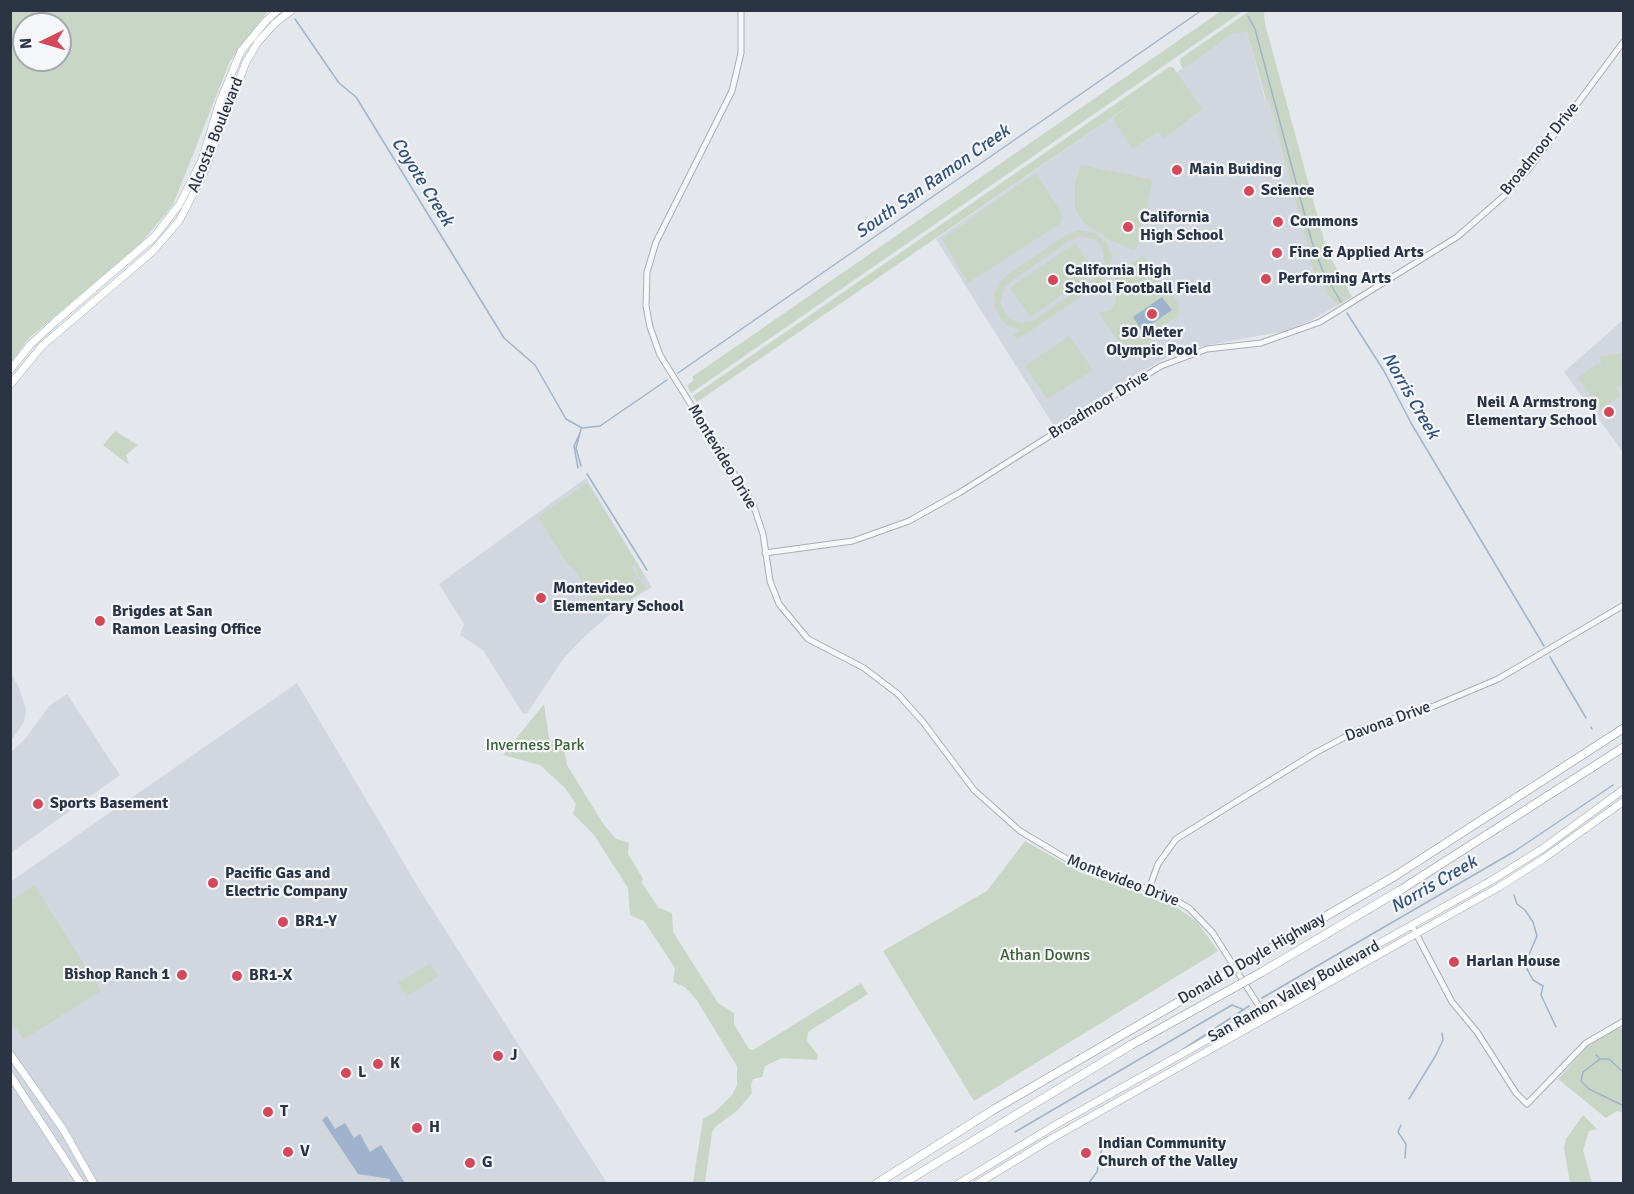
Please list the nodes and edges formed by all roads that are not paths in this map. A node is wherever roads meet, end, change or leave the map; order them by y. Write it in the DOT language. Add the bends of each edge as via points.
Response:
graph roads {
  1 [pos="278,10"];
  2 [pos="292,10"];
  3 [pos="741,10"];
  4 [pos="1623,41"];
  5 [pos="10,370"];
  6 [pos="10,385"];
  7 [pos="765,554"];
  8 [pos="1623,605"];
  9 [pos="1623,728"];
  10 [pos="1623,747"];
  11 [pos="1623,789"];
  12 [pos="1623,801"];
  13 [pos="1149,889"];
  14 [pos="1412,926"];
  15 [pos="1416,934"];
  16 [pos="1262,1011"];
  17 [pos="1623,1021"];
  18 [pos="10,1054"];
  19 [pos="20,1066"];
  20 [pos="10,1074"];
  21 [pos="81,1184"];
  22 [pos="94,1184"];
  23 [pos="876,1184"];
  24 [pos="902,1184"];
  25 [pos="958,1184"];
  26 [pos="977,1184"];
  1 -- 5 [label="main road, Alcosta Boulevard" via="241,51 202,160 179,204 154,237 31,344"];
  2 -- 6 [label="main road, Alcosta Boulevard" via="275,23 246,62 202,177 179,221 153,251 42,346"];
  3 -- 7 [label="street, Montevideo Drive" via="741,53 732,90 656,242 647,272 646,306 660,355 753,504"];
  4 -- 7 [label="street, Broadmoor Drive" via="1504,196 1456,237 1320,322 1261,344 1207,350 1161,366 909,521 853,541"];
  7 -- 13 [label="street, Montevideo Drive" via="772,590 794,626 813,643 864,668 898,693 962,776 1005,819 1074,864"];
  8 -- 13 [label="street, Davona Drive" via="1488,684 1358,730 1315,753 1181,835 1162,857"];
  9 -- 23 [label="highway, Donald D Doyle Highway, bridge" via="1420,860 993,1110"];
  10 -- 24 [label="highway, Donald D Doyle Highway, bridge" via="1411,884 1131,1045"];
  11 -- 14 [label="main road, San Ramon Valley Boulevard" via="1526,860"];
  12 -- 15 [label="main road, San Ramon Valley Boulevard" via="1522,873"];
  13 -- 16 [label="street, Montevideo Drive" via="1181,903 1204,921"];
  14 -- 15 [label="street"];
  14 -- 16 [label="main road, San Ramon Valley Boulevard"];
  15 -- 17 [label="street" via="1452,1002 1527,1104 1586,1042"];
  15 -- 26 [label="main road, San Ramon Valley Boulevard" via="1051,1138"];
  16 -- 25 [label="main road, San Ramon Valley Boulevard" via="1052,1127"];
  18 -- 19 [label="main road"];
  19 -- 20 [label="street"];
  19 -- 22 [label="main road"];
  20 -- 21 [label="main road"];
}
